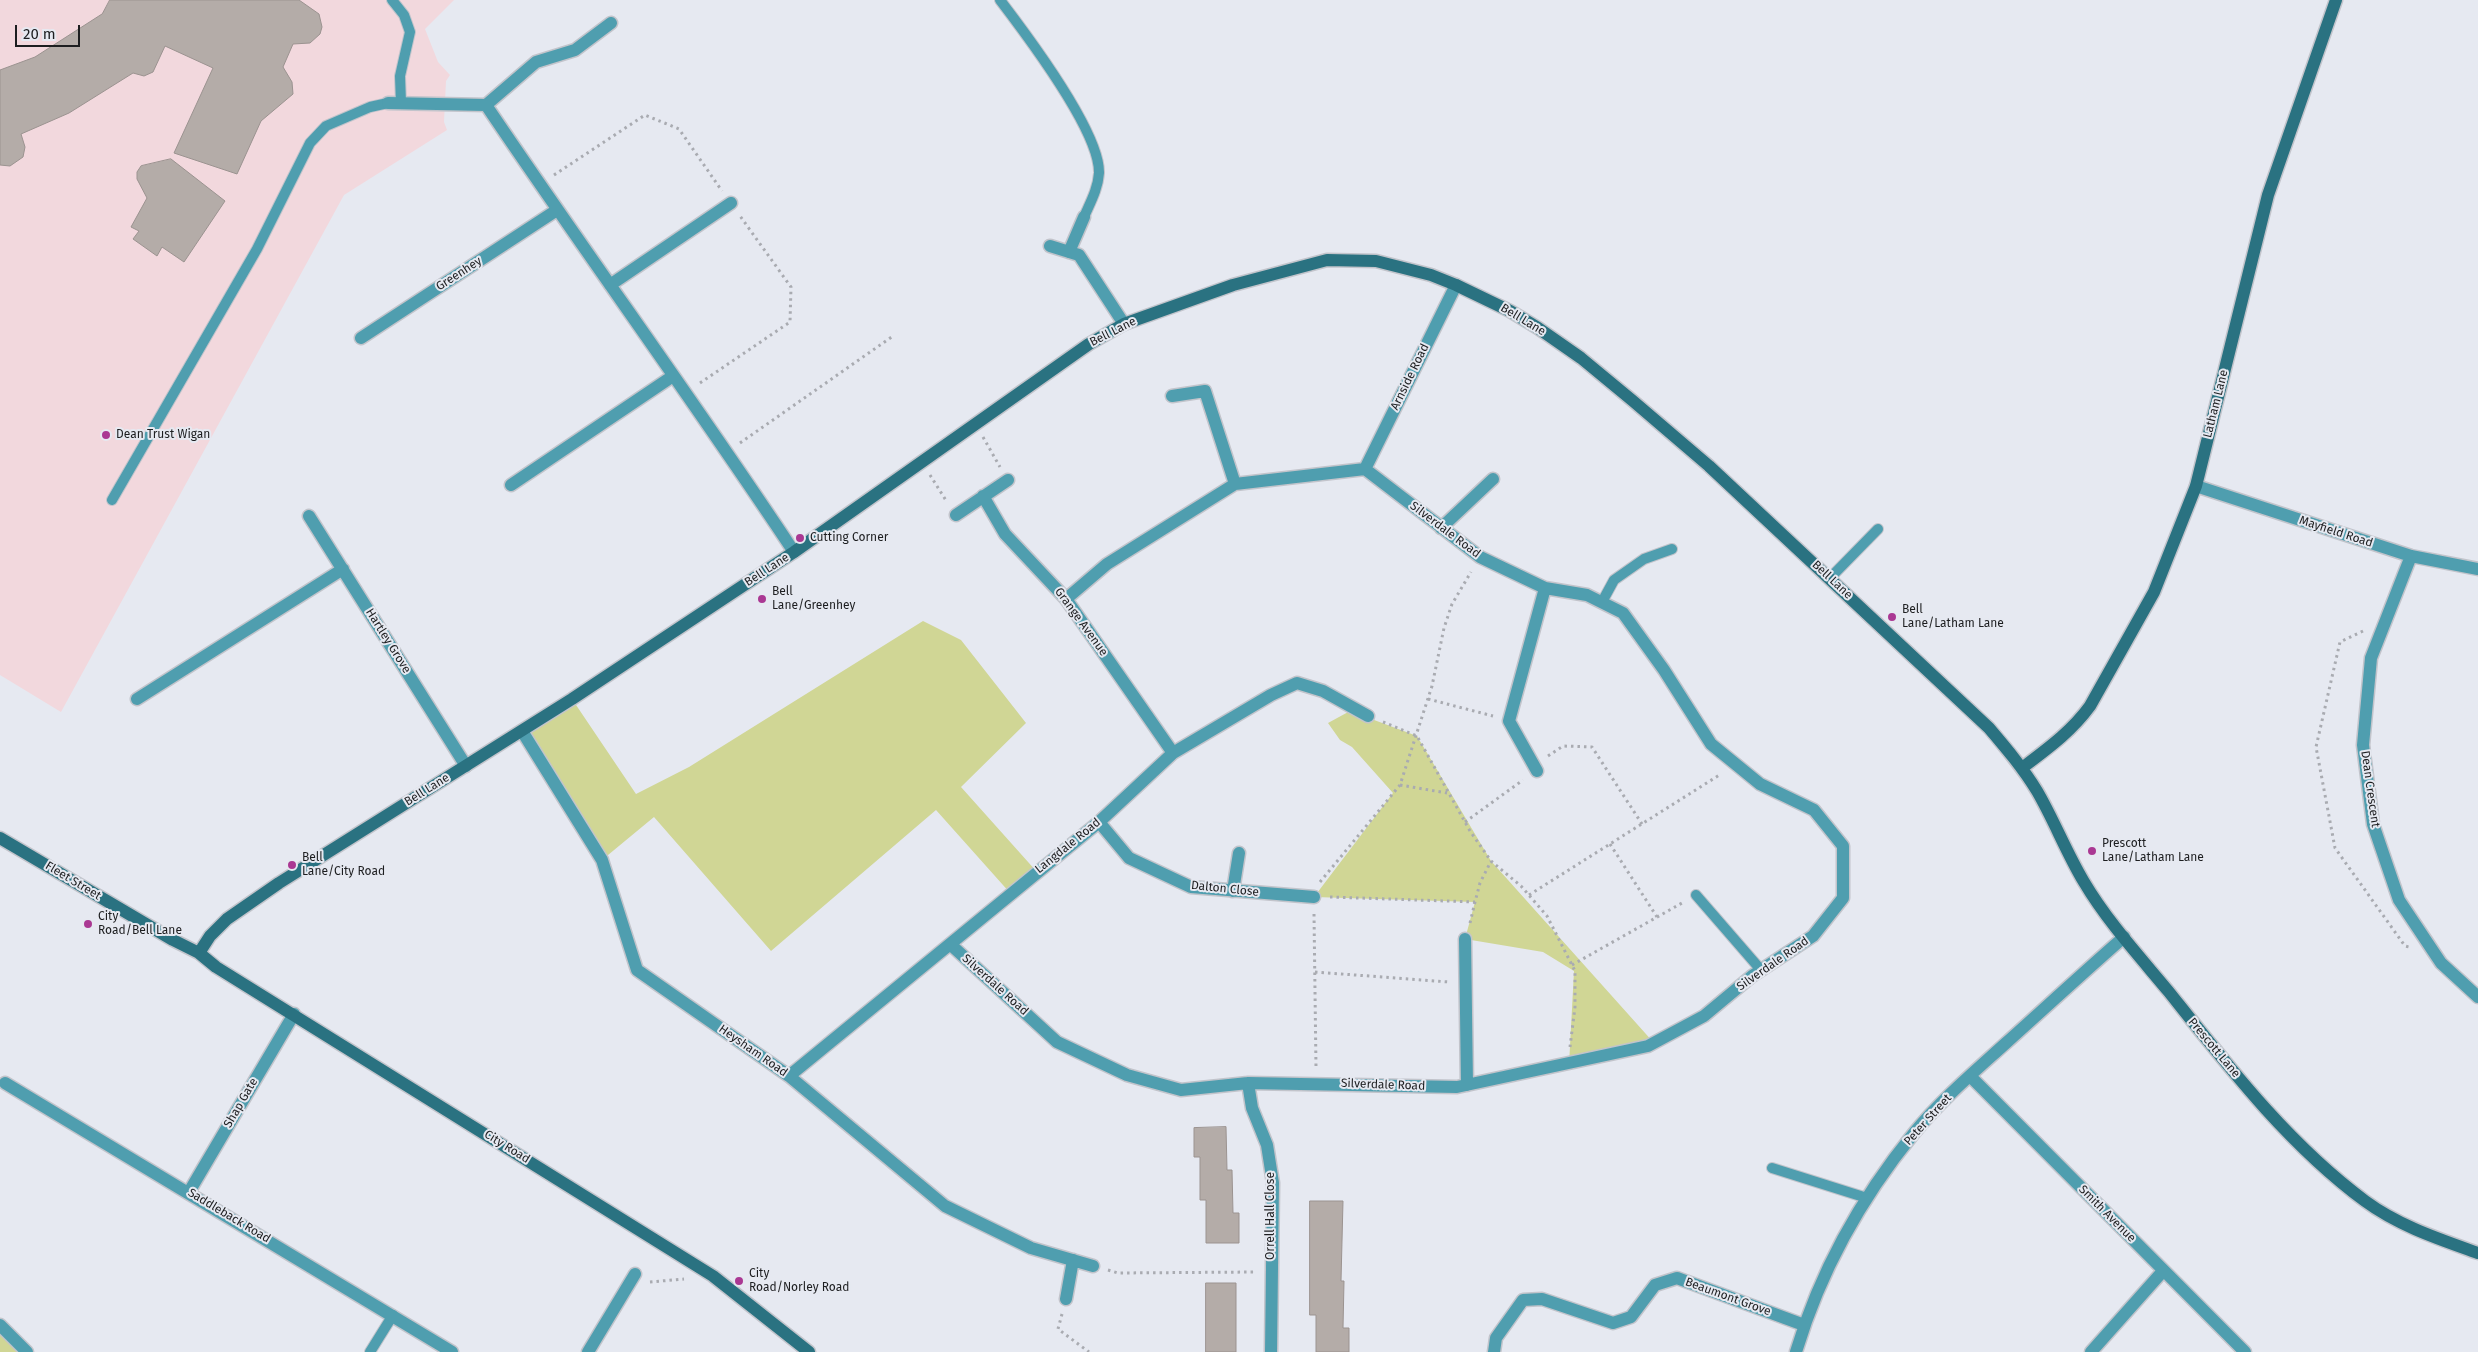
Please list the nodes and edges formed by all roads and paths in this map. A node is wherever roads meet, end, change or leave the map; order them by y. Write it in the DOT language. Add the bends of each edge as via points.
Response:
graph roads {
  1 [pos="392,0"];
  2 [pos="1000,0"];
  3 [pos="2336,0"];
  4 [pos="611,23"];
  5 [pos="395,103"];
  6 [pos="486,105"];
  7 [pos="731,203"];
  8 [pos="557,210"];
  9 [pos="1084,217"];
  10 [pos="1050,246"];
  11 [pos="1069,252"];
  12 [pos="610,285"];
  13 [pos="1456,285"];
  14 [pos="1124,324"];
  15 [pos="893,336"];
  16 [pos="361,338"];
  17 [pos="673,376"];
  18 [pos="1172,396"];
  19 [pos="975,424"];
  20 [pos="727,452"];
  21 [pos="922,462"];
  22 [pos="1365,470"];
  23 [pos="1493,479"];
  24 [pos="1008,480"];
  25 [pos="1235,484"];
  26 [pos="511,485"];
  27 [pos="2196,486"];
  28 [pos="983,496"];
  29 [pos="112,500"];
  30 [pos="956,515"];
  31 [pos="309,516"];
  32 [pos="1441,528"];
  33 [pos="1878,528"];
  34 [pos="1672,550"];
  35 [pos="794,552"];
  36 [pos="2411,556"];
  37 [pos="1480,557"];
  38 [pos="343,568"];
  39 [pos="2478,569"];
  40 [pos="1830,578"];
  41 [pos="1544,588"];
  42 [pos="1066,599"];
  43 [pos="1602,602"];
  44 [pos="137,699"];
  45 [pos="1428,699"];
  46 [pos="1368,716"];
  47 [pos="1509,721"];
  48 [pos="522,731"];
  49 [pos="1416,736"];
  50 [pos="1173,753"];
  51 [pos="1736,765"];
  52 [pos="466,766"];
  53 [pos="1535,768"];
  54 [pos="2022,768"];
  55 [pos="1400,786"];
  56 [pos="1447,793"];
  57 [pos="1099,822"];
  58 [pos="1465,822"];
  59 [pos="1642,824"];
  60 [pos="0,838"];
  61 [pos="1610,844"];
  62 [pos="1239,853"];
  63 [pos="1491,861"];
  64 [pos="1233,891"];
  65 [pos="1529,895"];
  66 [pos="1696,895"];
  67 [pos="1314,897"];
  68 [pos="1657,917"];
  69 [pos="2124,936"];
  70 [pos="1465,940"];
  71 [pos="950,944"];
  72 [pos="199,953"];
  73 [pos="1572,965"];
  74 [pos="1761,970"];
  75 [pos="1315,972"];
  76 [pos="1466,983"];
  77 [pos="2478,996"];
  78 [pos="294,1014"];
  79 [pos="1568,1065"];
  80 [pos="789,1076"];
  81 [pos="1970,1076"];
  82 [pos="1248,1083"];
  83 [pos="1317,1084"];
  84 [pos="2,1085"];
  85 [pos="1467,1085"];
  86 [pos="1772,1168"];
  87 [pos="189,1192"];
  88 [pos="1867,1198"];
  89 [pos="2478,1253"];
  90 [pos="1073,1260"];
  91 [pos="1093,1266"];
  92 [pos="2163,1271"];
  93 [pos="1271,1272"];
  94 [pos="713,1276"];
  95 [pos="632,1279"];
  96 [pos="1066,1299"];
  97 [pos="394,1315"];
  98 [pos="0,1325"];
  99 [pos="1804,1325"];
  100 [pos="27,1352"];
  101 [pos="370,1352"];
  102 [pos="452,1352"];
  103 [pos="588,1352"];
  104 [pos="809,1352"];
  105 [pos="1089,1352"];
  106 [pos="1271,1352"];
  107 [pos="1494,1352"];
  108 [pos="1796,1352"];
  109 [pos="2091,1352"];
  110 [pos="2245,1352"];
  1 -- 5 [label="lane" via="404,15 410,32"];
  2 -- 9 [label="lane" via="1037,50 1078,115 1093,150 1099,172"];
  3 -- 27 [label="street, Latham Lane" via="2268,195"];
  4 -- 6 [label="street" via="575,50 536,62"];
  5 -- 6 [label="street"];
  5 -- 29 [label="lane" via="370,107 326,126 310,142 257,249"];
  6 -- 8 [label="street"];
  7 -- 12 [label="street"];
  8 -- 12 [label="street"];
  8 -- 16 [label="street, Greenhey"];
  9 -- 11 [label="street"];
  10 -- 11 [label="street"];
  11 -- 14 [label="street" via="1079,255"];
  12 -- 17 [label="street"];
  13 -- 14 [label="street, Bell Lane" via="1376,261 1327,260 1233,285"];
  13 -- 22 [label="street, Arnside Road"];
  13 -- 40 [label="street, Bell Lane" via="1510,311 1581,358 1709,466"];
  14 -- 19 [label="street, Bell Lane" via="1058,363"];
  15 -- 20 [label="path"];
  17 -- 20 [label="street"];
  17 -- 26 [label="street"];
  18 -- 25 [label="street" via="1206,391"];
  19 -- 21 [label="street, Bell Lane"];
  19 -- 24 [label="path"];
  20 -- 35 [label="street"];
  21 -- 30 [label="path"];
  21 -- 35 [label="street, Bell Lane"];
  22 -- 25 [label="street"];
  22 -- 32 [label="street, Silverdale Road"];
  23 -- 32 [label="street"];
  24 -- 28 [label="street"];
  25 -- 42 [label="street" via="1107,564"];
  27 -- 36 [label="street, Mayfield Road"];
  27 -- 54 [label="street, Latham Lane" via="2154,592 2090,706 2066,735"];
  28 -- 30 [label="street"];
  28 -- 42 [label="street, Grange Avenue" via="1005,534"];
  31 -- 38 [label="street, Hartley Grove"];
  32 -- 37 [label="street, Silverdale Road"];
  33 -- 40 [label="lane"];
  34 -- 43 [label="lane" via="1644,558 1614,580"];
  35 -- 48 [label="street, Bell Lane"];
  36 -- 39 [label="street, Mayfield Road"];
  36 -- 77 [label="street, Dean Crescent" via="2372,658 2363,745 2373,824 2399,900 2441,963"];
  37 -- 41 [label="street, Silverdale Road"];
  37 -- 45 [label="path" via="1452,604"];
  38 -- 44 [label="street"];
  38 -- 52 [label="street, Hartley Grove"];
  40 -- 54 [label="street, Bell Lane" via="1988,728"];
  41 -- 43 [label="street, Silverdale Road" via="1587,595"];
  41 -- 47 [label="street"];
  42 -- 50 [label="street, Grange Avenue"];
  43 -- 51 [label="street, Silverdale Road" via="1623,613 1711,744"];
  45 -- 47 [label="path"];
  45 -- 49 [label="path"];
  46 -- 49 [label="path"];
  46 -- 50 [label="street, Langdale Road" via="1323,691 1297,684 1271,695"];
  47 -- 53 [label="street"];
  48 -- 52 [label="street, Bell Lane"];
  48 -- 80 [label="street, Heysham Road" via="602,860 637,970"];
  49 -- 55 [label="path"];
  49 -- 56 [label="path"];
  50 -- 57 [label="street, Langdale Road"];
  51 -- 59 [label="path"];
  51 -- 74 [label="street, Silverdale Road" via="1760,784 1814,810 1843,846 1843,898 1813,936"];
  52 -- 72 [label="street, Bell Lane" via="227,918"];
  53 -- 58 [label="path"];
  53 -- 59 [label="path" via="1563,746 1592,747"];
  54 -- 69 [label="street, Prescott Lane" via="2084,882"];
  55 -- 56 [label="path"];
  55 -- 67 [label="path" via="1322,878"];
  56 -- 58 [label="path"];
  57 -- 64 [label="street, Dalton Close" via="1128,858 1191,887"];
  57 -- 71 [label="street, Langdale Road"];
  58 -- 63 [label="path"];
  59 -- 61 [label="path"];
  60 -- 72 [label="street, Fleet Street"];
  61 -- 65 [label="path"];
  61 -- 68 [label="path"];
  62 -- 64 [label="street"];
  63 -- 65 [label="path"];
  63 -- 67 [label="path" via="1475,902"];
  64 -- 67 [label="street, Dalton Close"];
  65 -- 73 [label="path" via="1547,916"];
  66 -- 68 [label="path"];
  66 -- 74 [label="lane"];
  67 -- 75 [label="path"];
  68 -- 73 [label="path"];
  69 -- 81 [label="street, Peter Street"];
  69 -- 89 [label="street, Prescott Lane" via="2230,1068 2330,1172 2366,1202 2397,1221"];
  70 -- 76 [label="street"];
  71 -- 80 [label="street, Langdale Road"];
  71 -- 82 [label="street, Silverdale Road" via="1058,1042 1127,1075 1181,1090"];
  72 -- 78 [label="street, City Road" via="216,967"];
  73 -- 79 [label="path" via="1575,1007"];
  74 -- 79 [label="street, Silverdale Road" via="1704,1016 1648,1046"];
  75 -- 76 [label="path"];
  75 -- 83 [label="path"];
  76 -- 85 [label="street"];
  78 -- 87 [label="street, Shap Gate"];
  78 -- 94 [label="street, City Road"];
  79 -- 85 [label="street, Silverdale Road"];
  80 -- 90 [label="street, Heysham Road" via="944,1206 1031,1248"];
  81 -- 88 [label="street, Peter Street" via="1914,1133"];
  81 -- 92 [label="street, Smith Avenue"];
  82 -- 83 [label="street, Silverdale Road"];
  82 -- 93 [label="street, Orrell Hall Close" via="1252,1108 1268,1145 1271,1162"];
  83 -- 85 [label="street, Silverdale Road"];
  84 -- 87 [label="street, Saddleback Road"];
  86 -- 88 [label="lane"];
  87 -- 97 [label="street, Saddleback Road"];
  88 -- 99 [label="street, Peter Street" via="1835,1253"];
  90 -- 91 [label="street, Heysham Road"];
  90 -- 96 [label="street"];
  91 -- 93 [label="path" via="1118,1273"];
  92 -- 109 [label="street"];
  92 -- 110 [label="street, Smith Avenue"];
  93 -- 106 [label="street, Orrell Hall Close"];
  94 -- 95 [label="path"];
  94 -- 104 [label="street, City Road"];
  95 -- 103 [label="street"];
  96 -- 105 [label="path" via="1058,1330"];
  97 -- 101 [label="lane"];
  97 -- 102 [label="street, Saddleback Road"];
  98 -- 100 [label="street"];
  99 -- 107 [label="street, Beaumont Grove" via="1677,1278 1655,1285 1631,1317 1613,1323 1542,1299 1523,1300 1496,1338"];
  99 -- 108 [label="street, Peter Street"];
}
